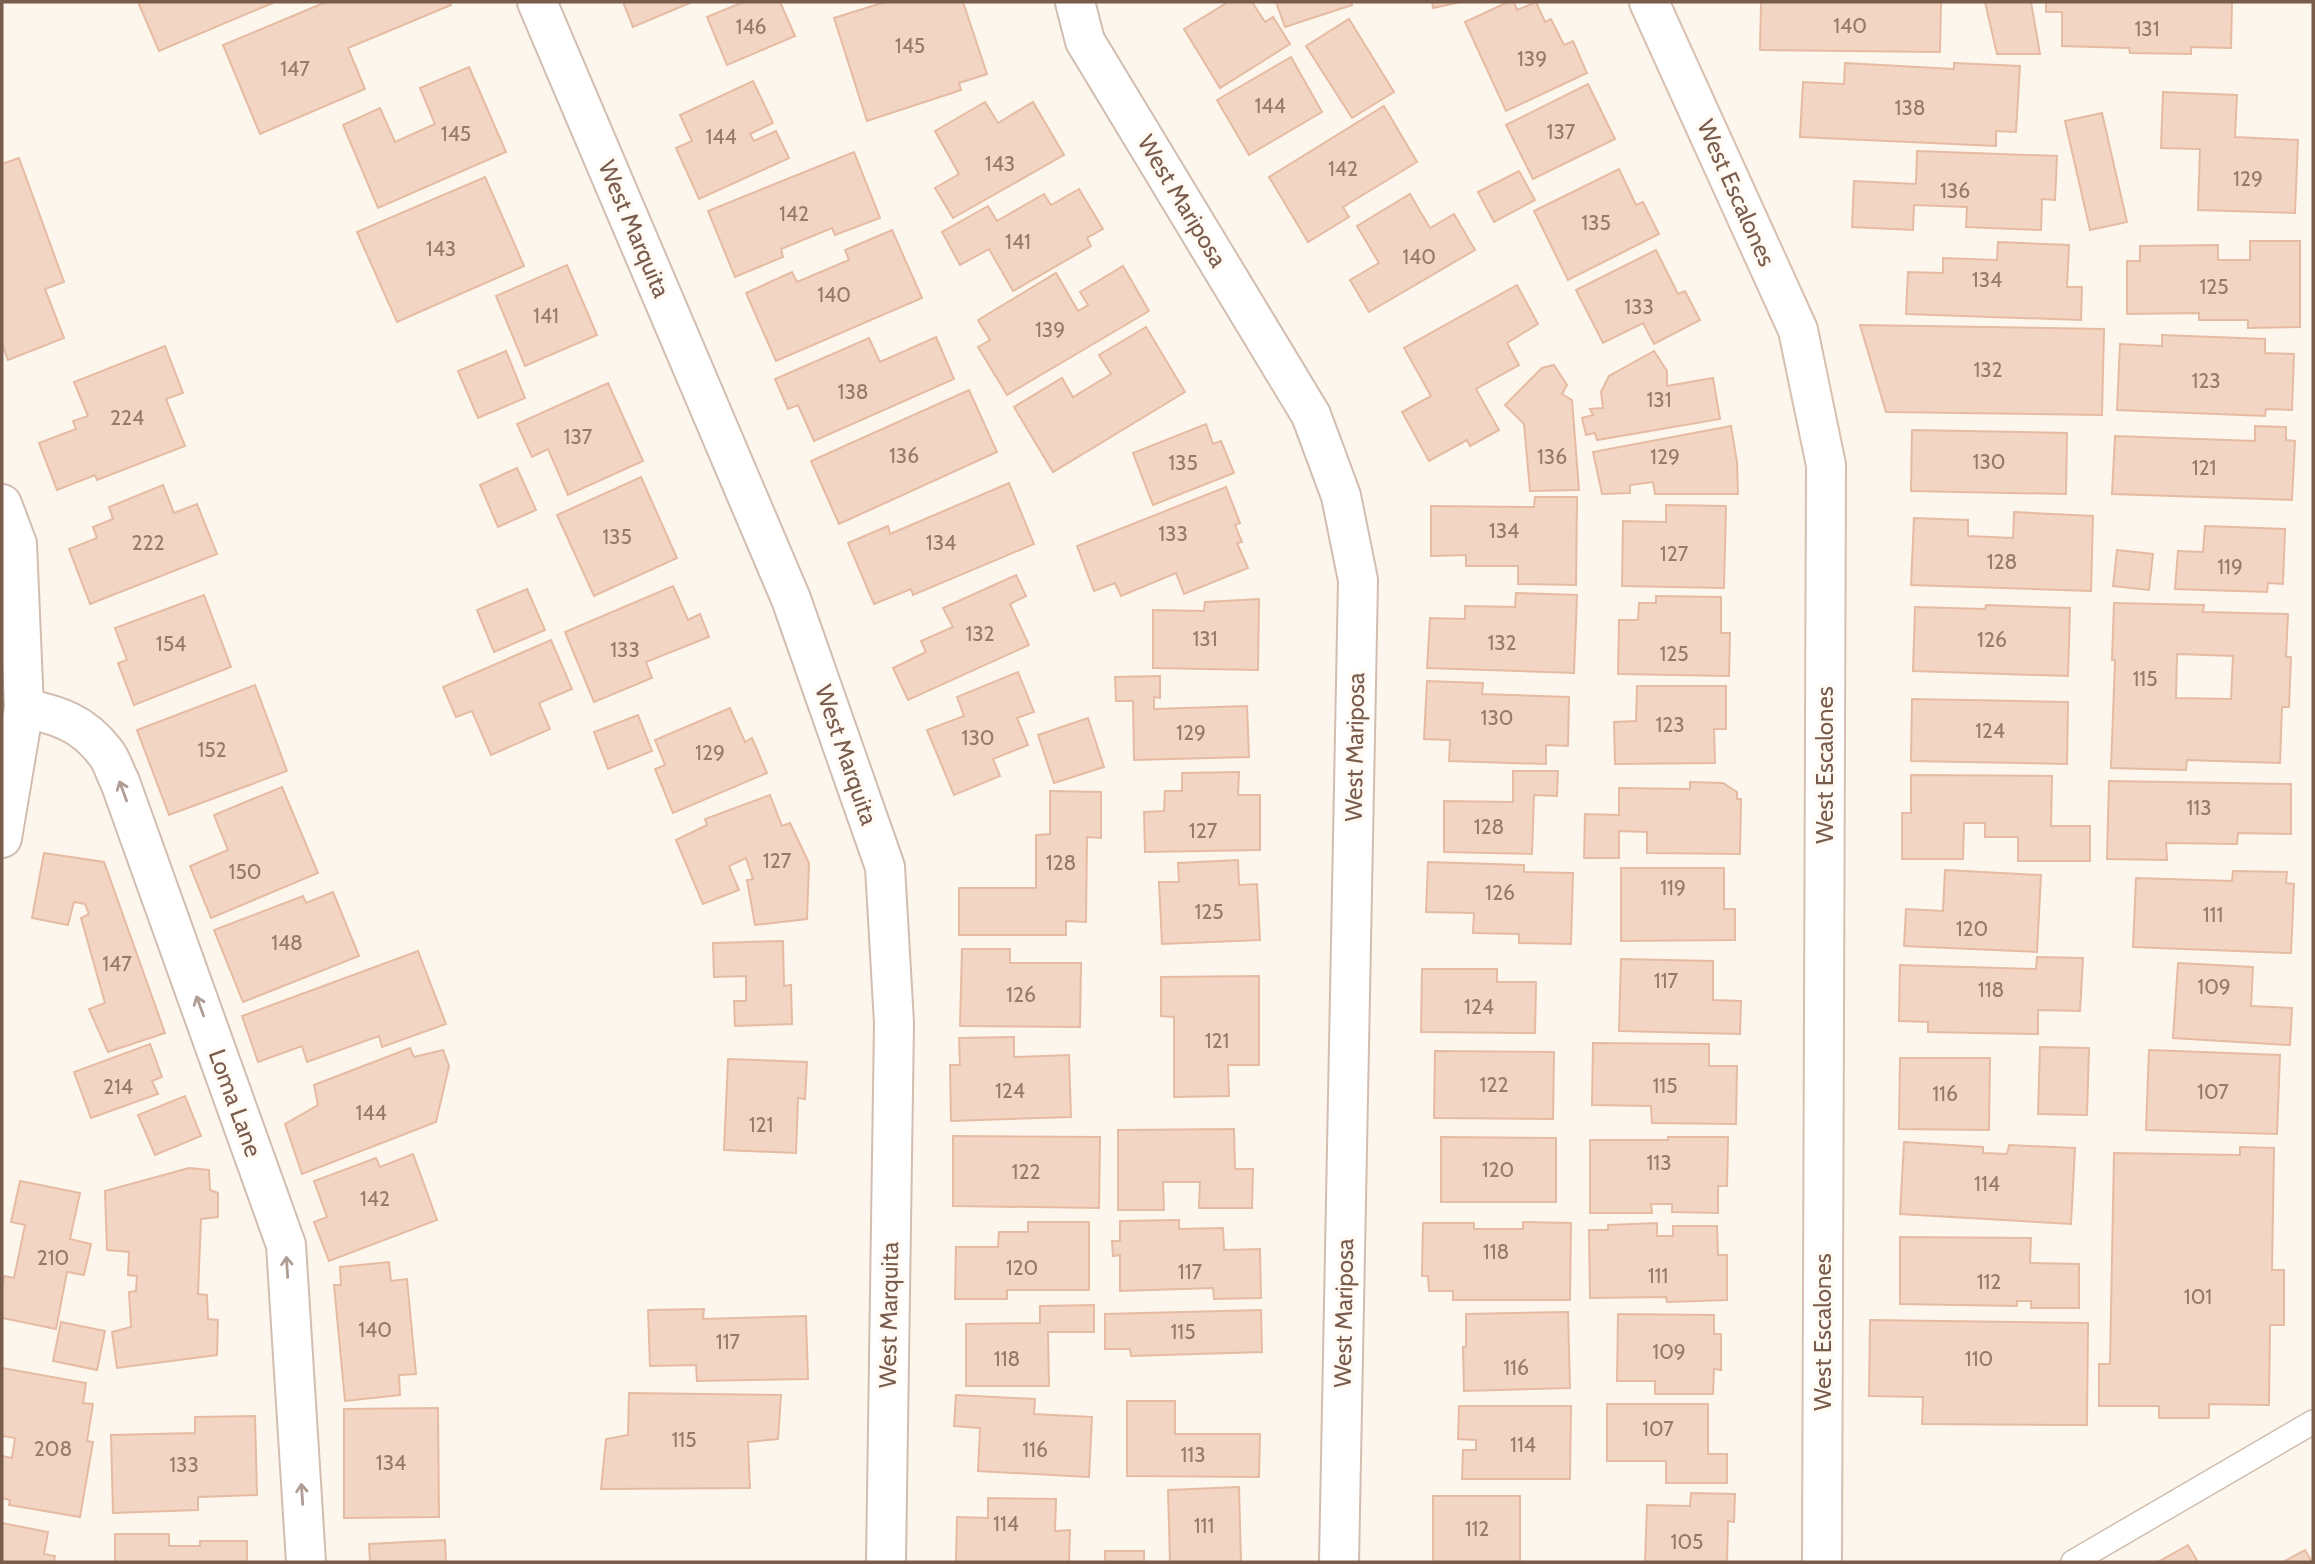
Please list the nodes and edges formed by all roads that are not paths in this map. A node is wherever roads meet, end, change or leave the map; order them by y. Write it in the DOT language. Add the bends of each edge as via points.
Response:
graph roads {
  1 [pos="537,2"];
  2 [pos="1075,2"];
  3 [pos="1650,2"];
  4 [pos="2,504"];
  5 [pos="24,708"];
  6 [pos="2,838"];
  7 [pos="2313,1422"];
  8 [pos="2077,1561"];
  9 [pos="306,1562"];
  10 [pos="886,1562"];
  11 [pos="1339,1562"];
  12 [pos="1822,1562"];
  1 -- 10 [label="street, West Marquita" via="791,599 885,867 894,1023"];
  2 -- 11 [label="street, West Mariposa" via="1085,41 1311,415 1341,496 1358,580"];
  3 -- 12 [label="street, West Escalones" via="1798,330 1826,465"];
  4 -- 5 [label="street" via="17,544"];
  5 -- 6 [label="street"];
  9 -- 5 [label="street, Loma Lane, one-way" via="286,1245 106,753 79,726 58,715"];
  7 -- 8 [label="lane"];
}
